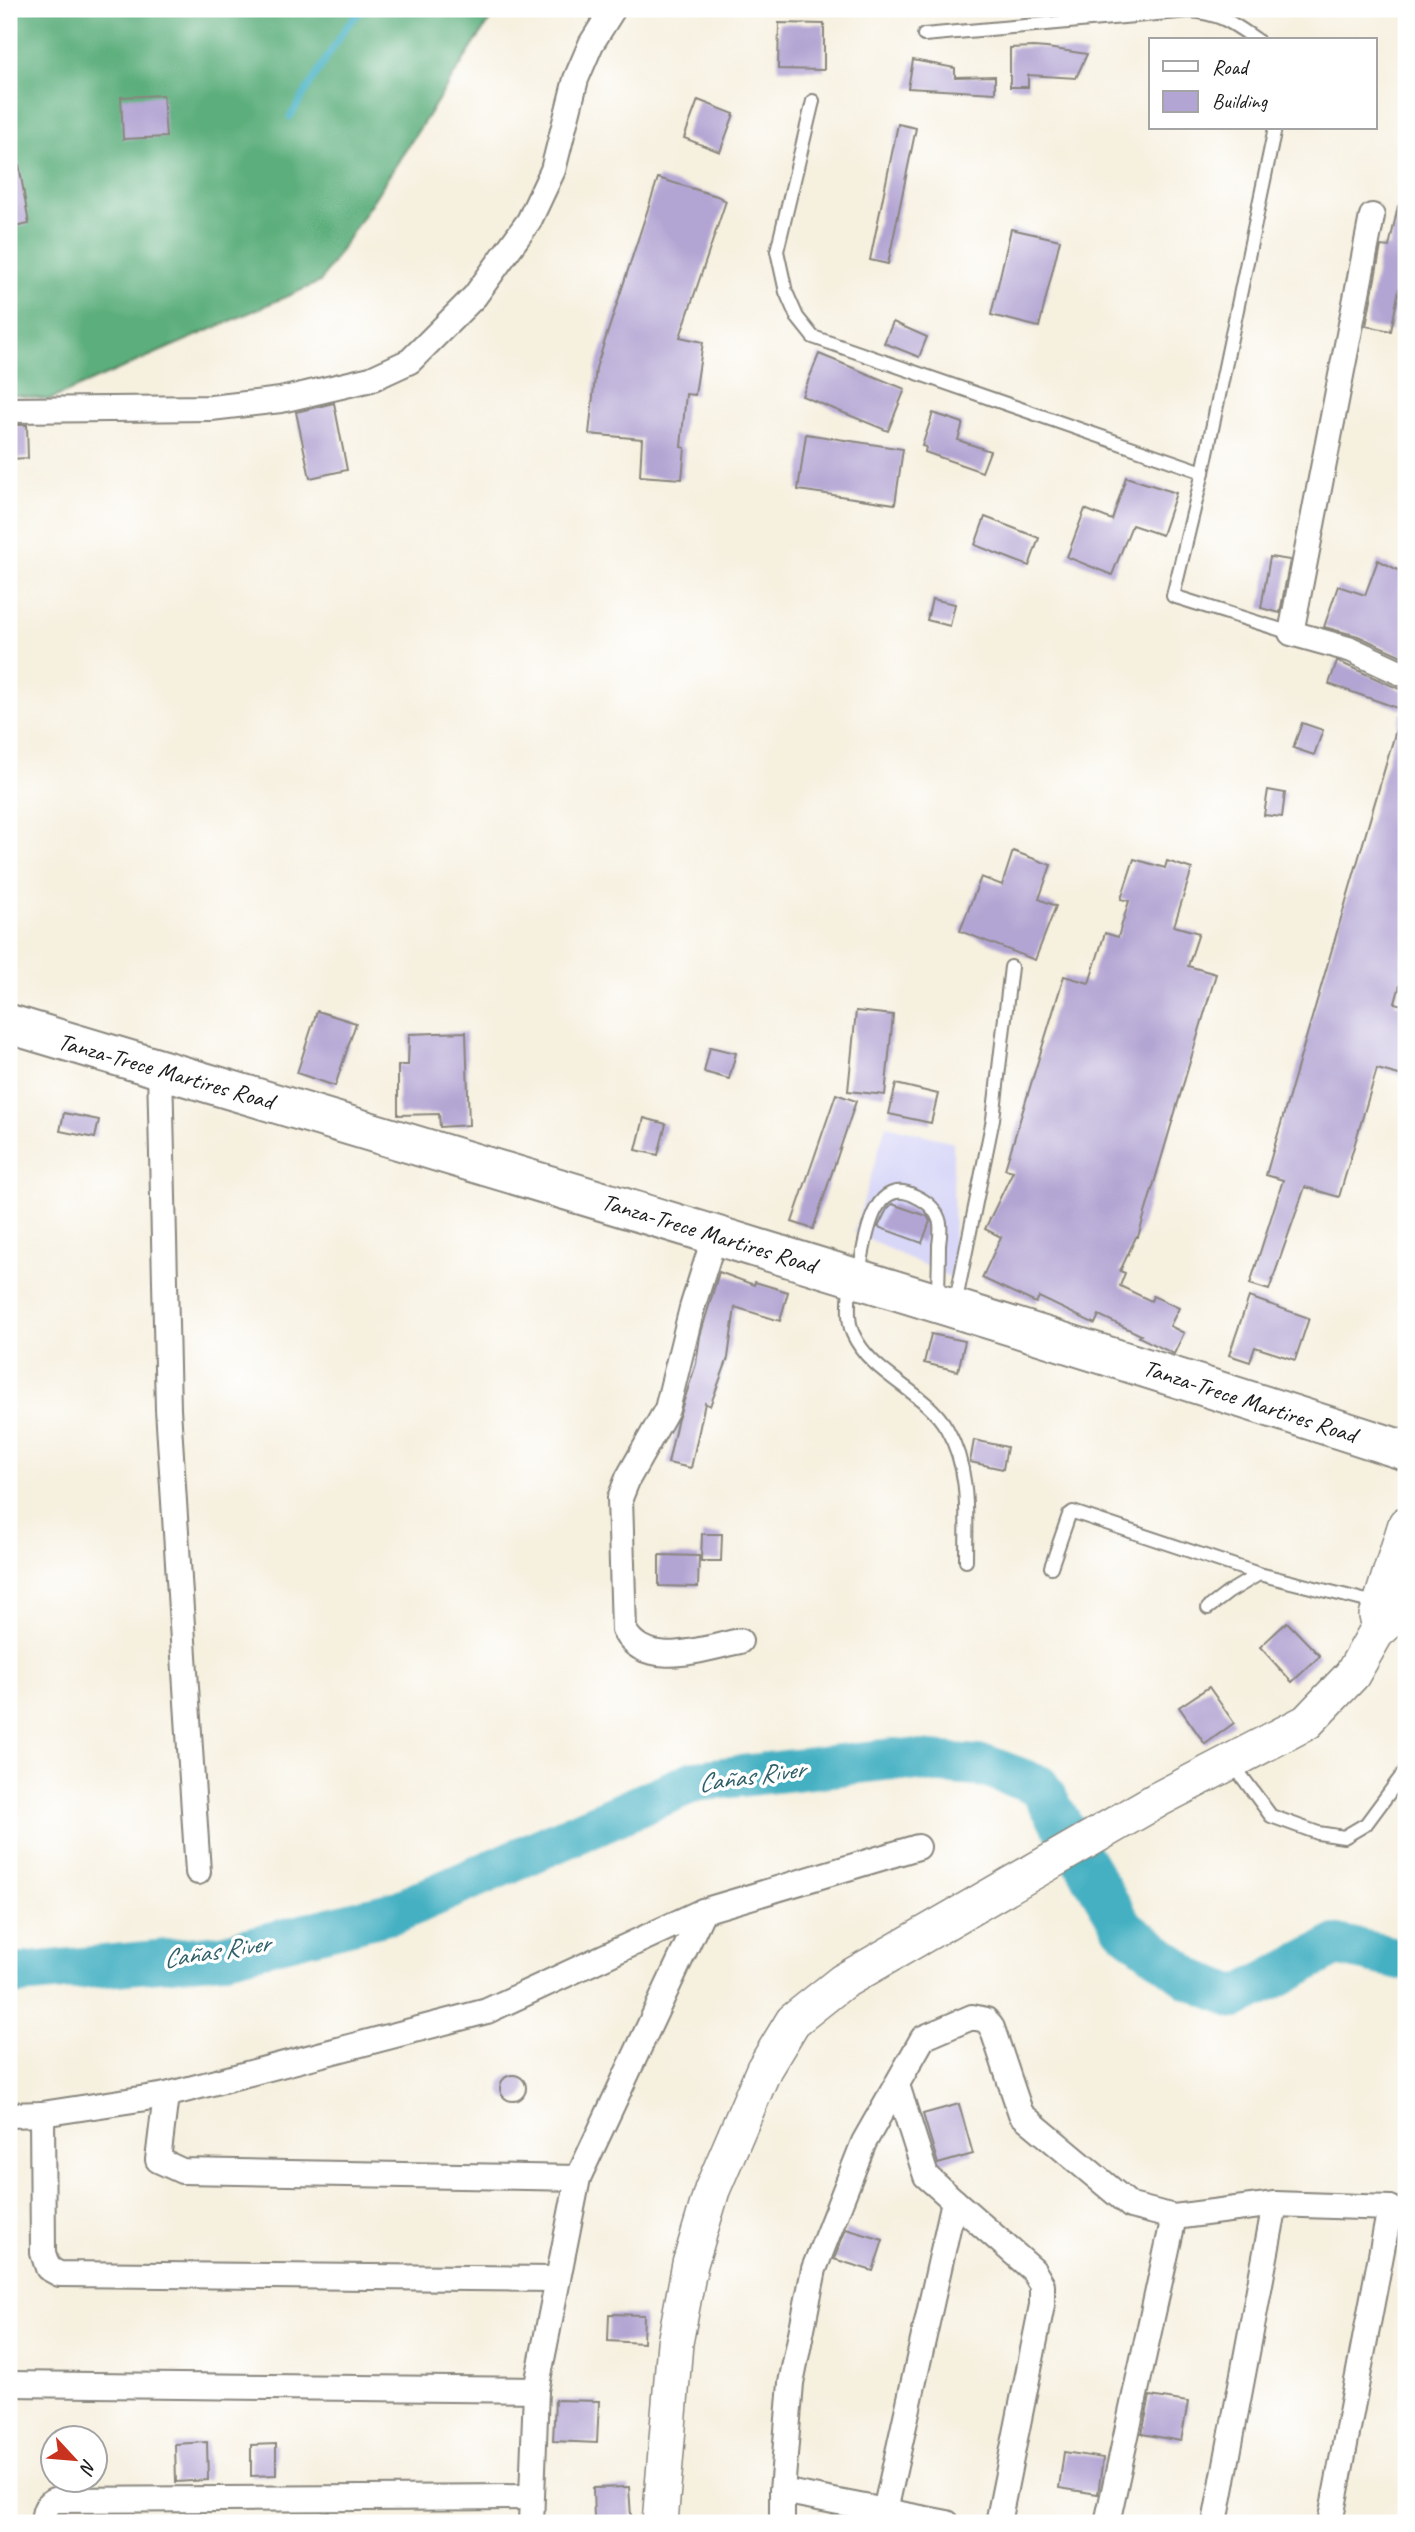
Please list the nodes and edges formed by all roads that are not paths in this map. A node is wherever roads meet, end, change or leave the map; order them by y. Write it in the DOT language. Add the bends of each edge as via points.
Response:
graph roads {
  1 [pos="613,9"];
  2 [pos="924,35"];
  3 [pos="1254,38"];
  4 [pos="813,100"];
  5 [pos="1275,130"];
  6 [pos="1372,216"];
  7 [pos="9,410"];
  8 [pos="1203,472"];
  9 [pos="1291,633"];
  10 [pos="1406,675"];
  11 [pos="1011,967"];
  12 [pos="9,1024"];
  13 [pos="160,1069"];
  14 [pos="715,1235"];
  15 [pos="854,1278"];
  16 [pos="946,1306"];
  17 [pos="1406,1451"];
  18 [pos="1406,1524"];
  19 [pos="965,1561"];
  20 [pos="1051,1567"];
  21 [pos="1259,1574"];
  22 [pos="1208,1608"];
  23 [pos="1393,1610"];
  24 [pos="740,1641"];
  25 [pos="1232,1762"];
  26 [pos="1406,1770"];
  27 [pos="918,1847"];
  28 [pos="198,1872"];
  29 [pos="703,1911"];
  30 [pos="897,2085"];
  31 [pos="166,2095"];
  32 [pos="41,2114"];
  33 [pos="9,2115"];
  34 [pos="578,2178"];
  35 [pos="954,2201"];
  36 [pos="1275,2204"];
  37 [pos="1398,2213"];
  38 [pos="1174,2217"];
  39 [pos="558,2279"];
  40 [pos="9,2384"];
  41 [pos="536,2390"];
  42 [pos="782,2491"];
  43 [pos="531,2497"];
  44 [pos="885,2511"];
  45 [pos="43,2523"];
  46 [pos="531,2523"];
  47 [pos="660,2523"];
  48 [pos="782,2523"];
  49 [pos="947,2523"];
  50 [pos="998,2523"];
  51 [pos="1107,2523"];
  52 [pos="1216,2523"];
  53 [pos="1330,2523"];
  1 -- 7 [label="street" via="576,79 553,170 529,221 475,296 410,361 371,379 281,400 211,408"];
  2 -- 3 [label="lane" via="1190,11 1212,13"];
  4 -- 8 [label="lane" via="777,251 797,317 813,337"];
  5 -- 8 [label="lane"];
  6 -- 9 [label="street"];
  8 -- 9 [label="lane" via="1173,596"];
  9 -- 10 [label="street" via="1352,650"];
  11 -- 16 [label="lane" via="993,1119"];
  12 -- 13 [label="main road, Tanza-Trece Martires Road"];
  13 -- 14 [label="main road, Tanza-Trece Martires Road"];
  13 -- 28 [label="street" via="168,1409"];
  14 -- 15 [label="main road, Tanza-Trece Martires Road"];
  14 -- 24 [label="street" via="691,1308 667,1409 620,1498 624,1630 630,1643 667,1655"];
  15 -- 16 [label="main road, Tanza-Trece Martires Road"];
  15 -- 16 [label="lane" via="880,1201 888,1193 913,1194 933,1208 940,1223"];
  15 -- 19 [label="lane" via="852,1334 876,1365 929,1406 947,1428 962,1462"];
  16 -- 17 [label="main road, Tanza-Trece Martires Road"];
  18 -- 23 [label="street"];
  20 -- 21 [label="lane" via="1073,1512"];
  21 -- 22 [label="lane"];
  21 -- 23 [label="lane"];
  23 -- 25 [label="street" via="1352,1675 1307,1721"];
  25 -- 26 [label="lane" via="1271,1816 1344,1837 1366,1825"];
  25 -- 47 [label="street" via="1159,1799 842,1982 793,2021 764,2069 712,2190 690,2264 675,2343"];
  27 -- 29 [label="street"];
  29 -- 31 [label="street" via="488,2011"];
  29 -- 34 [label="street"];
  30 -- 35 [label="street" via="926,2176"];
  30 -- 38 [label="street" via="923,2038 972,2017 986,2020 1021,2114 1131,2206"];
  30 -- 42 [label="street" via="864,2142 814,2269 791,2383"];
  31 -- 32 [label="street"];
  31 -- 34 [label="street" via="159,2160 182,2171"];
  32 -- 33 [label="street"];
  32 -- 39 [label="street" via="43,2253 48,2268 60,2273"];
  34 -- 39 [label="street"];
  35 -- 44 [label="street"];
  35 -- 50 [label="street" via="1033,2270 1042,2285 1042,2305"];
  36 -- 37 [label="street"];
  36 -- 38 [label="street"];
  36 -- 52 [label="street"];
  37 -- 53 [label="street"];
  38 -- 51 [label="street"];
  39 -- 41 [label="street"];
  40 -- 41 [label="street"];
  41 -- 43 [label="street"];
  42 -- 44 [label="street"];
  42 -- 48 [label="street"];
  43 -- 45 [label="street" via="54,2500 47,2504"];
  43 -- 46 [label="street"];
  44 -- 49 [label="street"];
}
